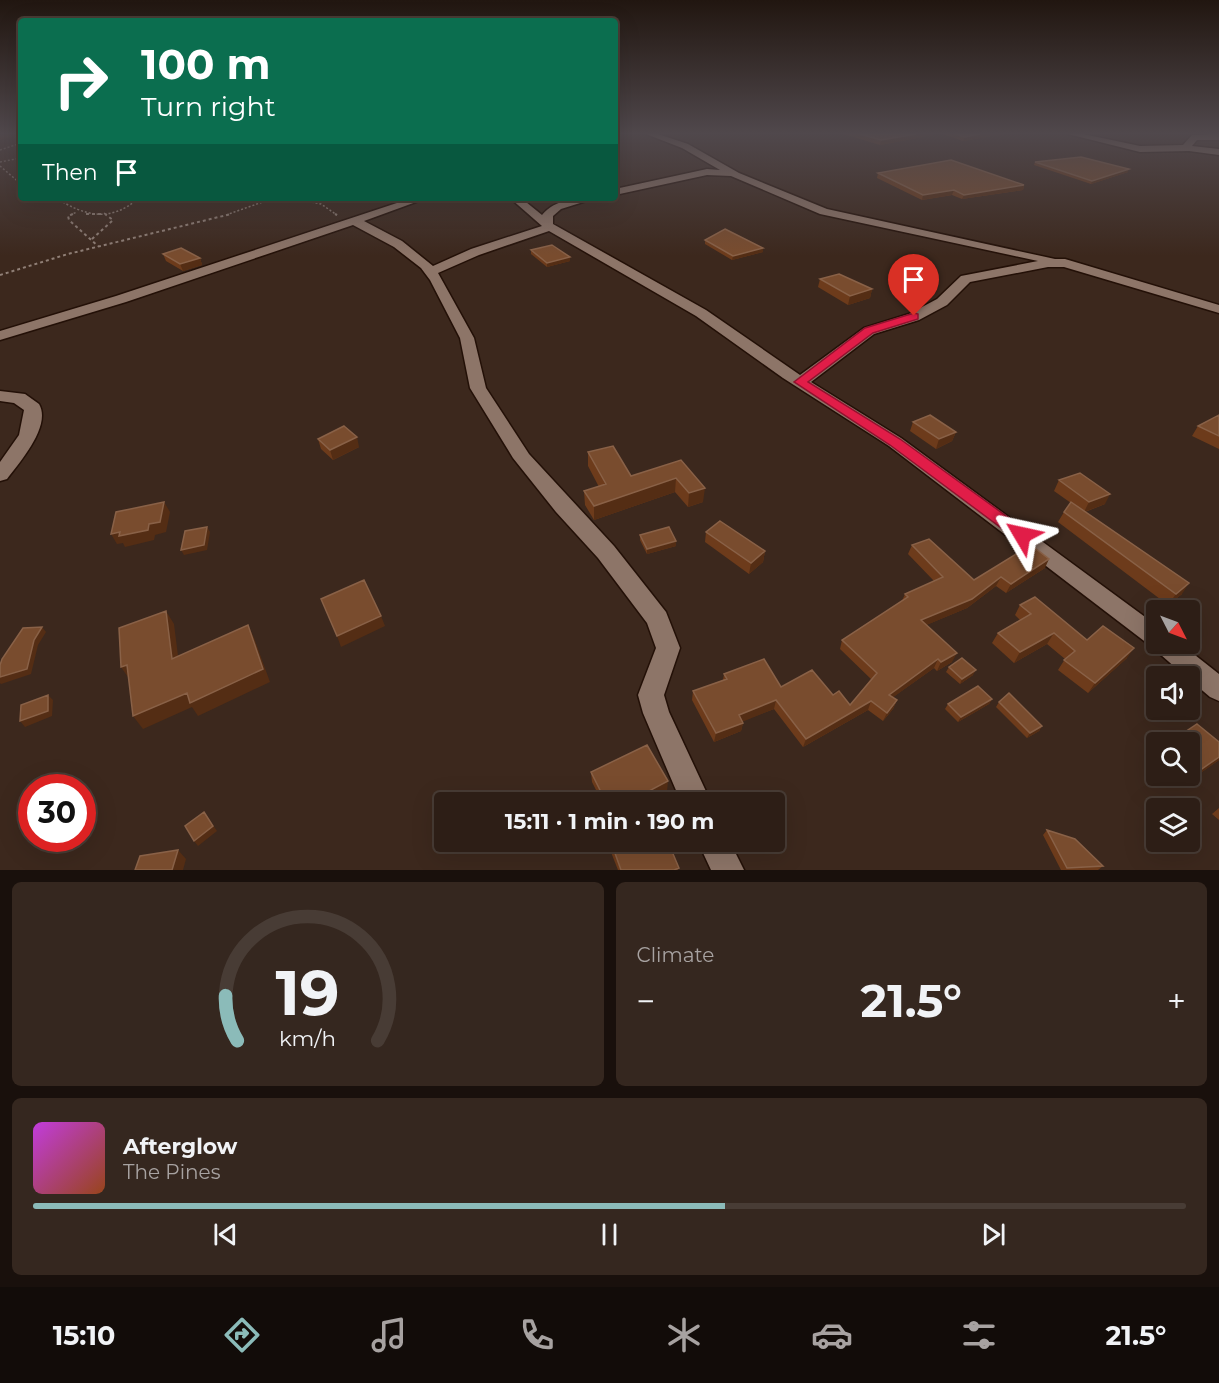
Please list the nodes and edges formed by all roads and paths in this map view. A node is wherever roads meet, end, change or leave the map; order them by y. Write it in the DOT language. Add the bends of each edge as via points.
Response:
graph roads {
  1 [pos="695,175"];
  2 [pos="737,175"];
  3 [pos="618,191"];
  4 [pos="60,201"];
  5 [pos="134,201"];
  6 [pos="265,201"];
  7 [pos="307,201"];
  8 [pos="413,201"];
  9 [pos="518,201"];
  10 [pos="580,201"];
  11 [pos="312,202"];
  12 [pos="76,212"];
  13 [pos="104,213"];
  14 [pos="353,220"];
  15 [pos="549,225"];
  16 [pos="92,239"];
  17 [pos="98,246"];
  18 [pos="1059,262"];
  19 [pos="430,272"];
  20 [pos="952,273"];
  21 [pos="0,275"];
  22 [pos="966,279"];
  23 [pos="1219,309"];
  24 [pos="0,336"];
  25 [pos="800,382"];
  26 [pos="0,396"];
  27 [pos="0,475"];
  28 [pos="1146,630"];
  29 [pos="1175,654"];
  30 [pos="1219,689"];
  31 [pos="692,792"];
  32 [pos="719,852"];
  33 [pos="728,870"];
  1 -- 3 [label="street"];
  2 -- 18 [label="street" via="824,212"];
  4 -- 12 [label="path"];
  5 -- 13 [label="path" via="120,210"];
  6 -- 17 [label="path" via="194,224"];
  7 -- 11 [label="path"];
  8 -- 14 [label="street"];
  9 -- 15 [label="street"];
  10 -- 15 [label="street" via="557,207 548,215"];
  11 -- 14 [label="path"];
  12 -- 13 [label="path"];
  12 -- 16 [label="path" via="68,216 69,220"];
  13 -- 16 [label="path" via="113,220"];
  14 -- 19 [label="street" via="398,243"];
  14 -- 24 [label="street" via="138,294"];
  15 -- 19 [label="street"];
  15 -- 25 [label="street" via="701,313"];
  16 -- 17 [label="path"];
  17 -- 21 [label="path"];
  18 -- 22 [label="street"];
  18 -- 23 [label="street"];
  19 -- 31 [label="street" via="467,338 478,388 522,458 606,552 658,619 668,648 651,695"];
  20 -- 22 [label="street"];
  22 -- 25 [label="street" via="942,303 869,331"];
  25 -- 28 [label="street" via="895,442"];
  26 -- 27 [label="street" via="25,401 34,414 32,427"];
  29 -- 30 [label="street"];
  32 -- 33 [label="street"];
}
